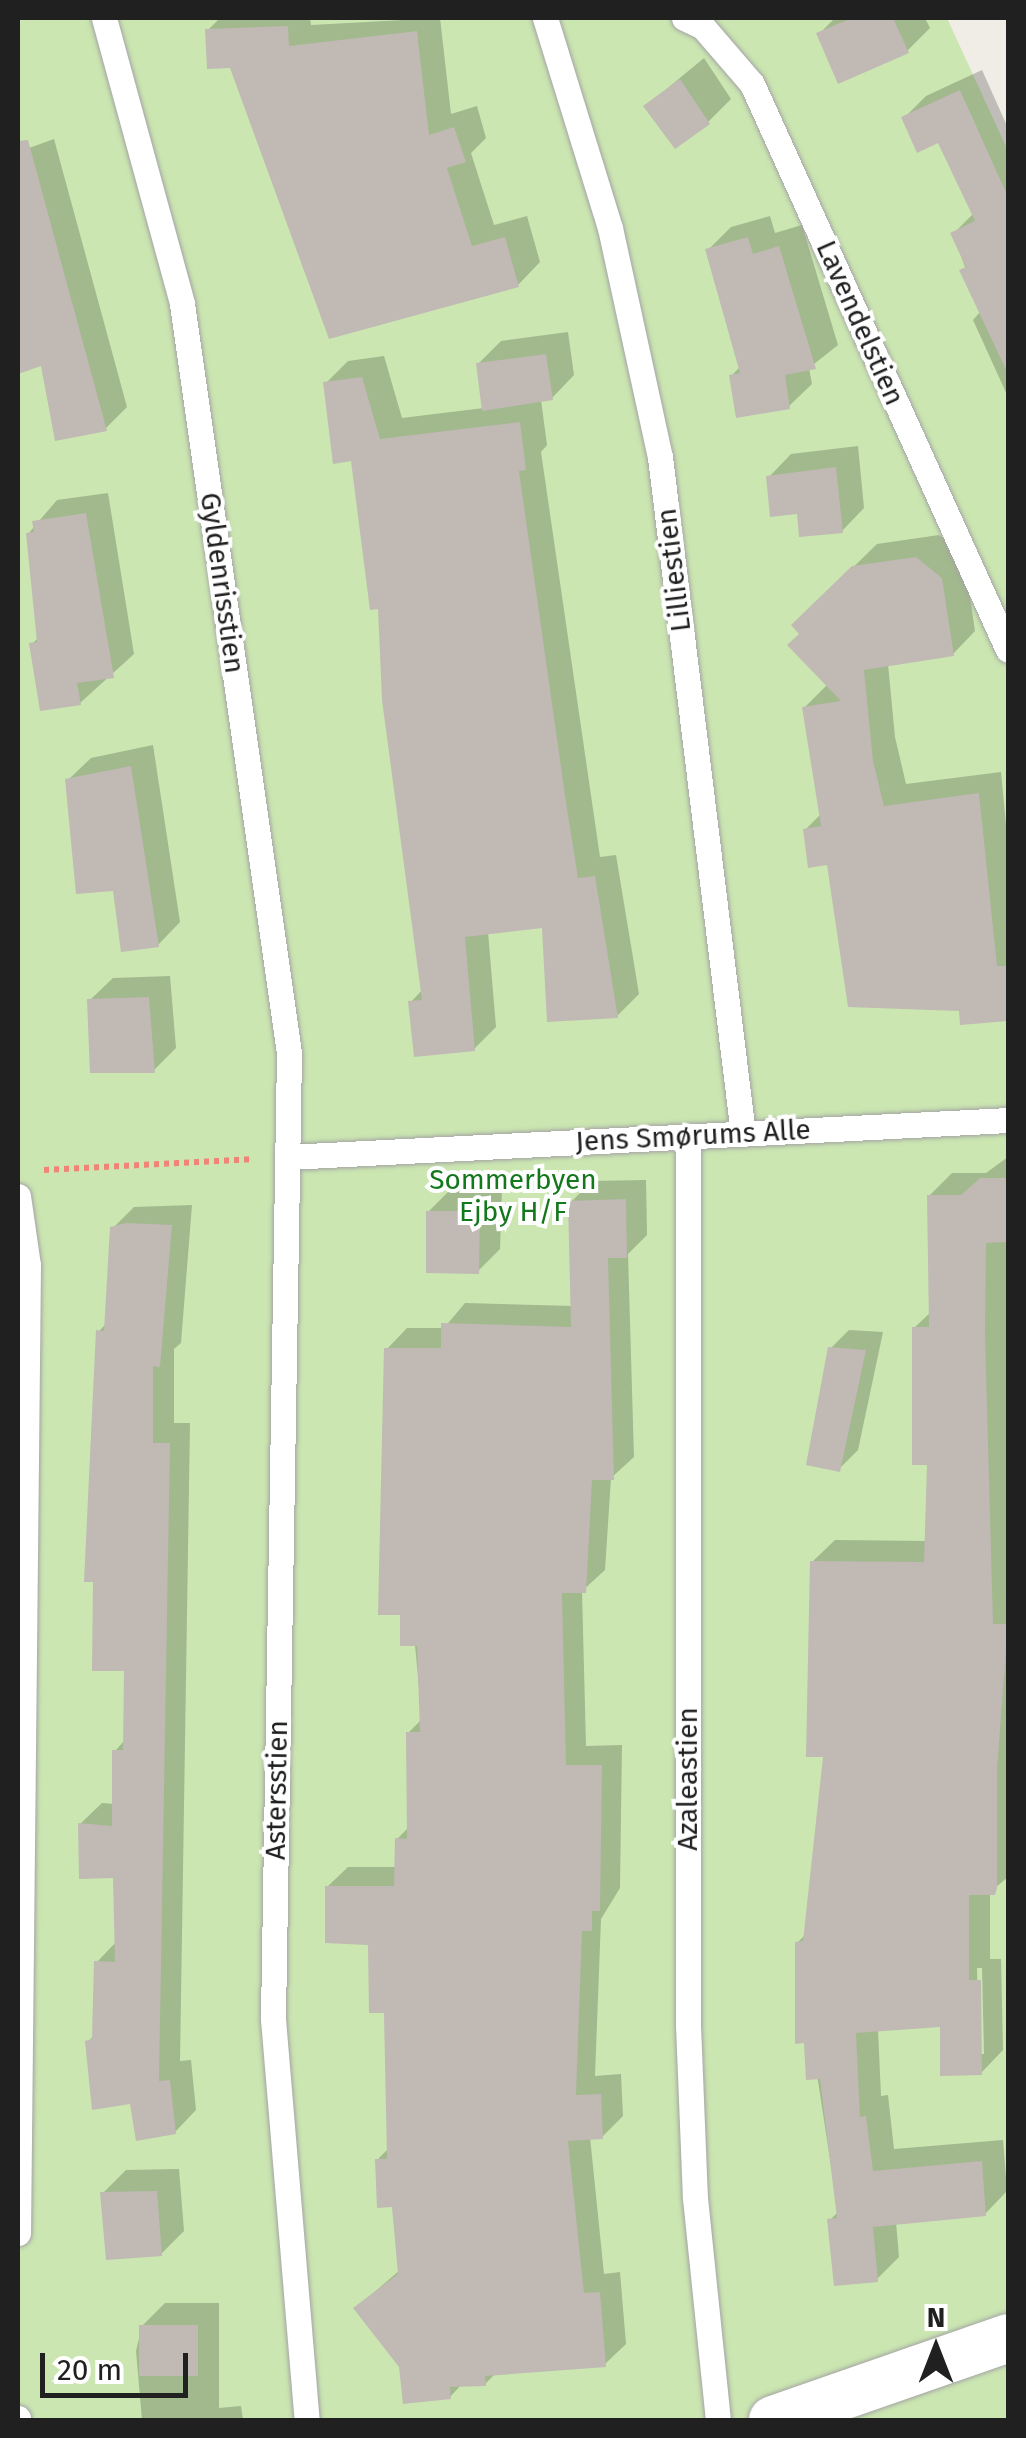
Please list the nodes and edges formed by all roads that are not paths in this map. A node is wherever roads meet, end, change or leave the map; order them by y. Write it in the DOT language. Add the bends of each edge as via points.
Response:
graph roads {
  1 [pos="104,18"];
  2 [pos="545,18"];
  3 [pos="684,18"];
  4 [pos="1008,650"];
  5 [pos="1008,1120"];
  6 [pos="743,1134"];
  7 [pos="688,1137"];
  8 [pos="288,1158"];
  9 [pos="18,1196"];
  10 [pos="18,2233"];
  11 [pos="1008,2338"];
  12 [pos="308,2420"];
  13 [pos="718,2420"];
  14 [pos="774,2420"];
  1 -- 8 [label="lane, Gyldenrisstien" via="182,304 289,1053"];
  2 -- 6 [label="lane, Lilliestien" via="610,228 660,457"];
  3 -- 4 [label="lane, Lavendelstien" via="703,26 752,84"];
  5 -- 6 [label="lane, Jens Smørums Alle"];
  6 -- 7 [label="lane, Jens Smørums Alle"];
  7 -- 8 [label="lane, Jens Smørums Alle"];
  7 -- 13 [label="lane, Azaleastien" via="688,2025 695,2198"];
  8 -- 12 [label="lane, Astersstien" via="273,2019"];
  9 -- 10 [label="lane" via="28,1265"];
  11 -- 14 [label="street"];
}
